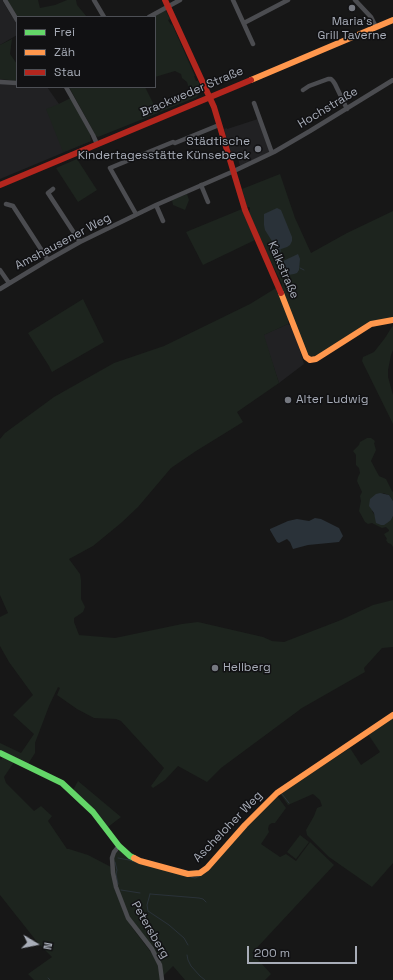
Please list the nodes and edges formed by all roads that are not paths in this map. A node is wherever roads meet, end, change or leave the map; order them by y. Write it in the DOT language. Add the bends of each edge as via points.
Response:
graph roads {
  1 [pos="5,0"];
  2 [pos="94,0"];
  3 [pos="180,0"];
  4 [pos="233,0"];
  5 [pos="288,0"];
  6 [pos="358,1"];
  7 [pos="166,3"];
  8 [pos="103,16"];
  9 [pos="150,16"];
  10 [pos="16,18"];
  11 [pos="393,20"];
  12 [pos="244,23"];
  13 [pos="376,27"];
  14 [pos="253,44"];
  15 [pos="393,80"];
  16 [pos="0,82"];
  17 [pos="16,83"];
  18 [pos="67,88"];
  19 [pos="303,90"];
  20 [pos="209,97"];
  21 [pos="254,103"];
  22 [pos="347,109"];
  23 [pos="219,125"];
  24 [pos="97,144"];
  25 [pos="272,153"];
  26 [pos="234,171"];
  27 [pos="0,185"];
  28 [pos="201,185"];
  29 [pos="53,189"];
  30 [pos="208,202"];
  31 [pos="6,204"];
  32 [pos="156,205"];
  33 [pos="136,214"];
  34 [pos="163,221"];
  35 [pos="80,242"];
  36 [pos="48,260"];
  37 [pos="0,270"];
  38 [pos="9,283"];
  39 [pos="0,289"];
  40 [pos="393,320"];
  41 [pos="393,715"];
  42 [pos="0,753"];
  43 [pos="119,846"];
  44 [pos="162,980"];
  1 -- 10 [label="street"];
  2 -- 8 [label="street"];
  3 -- 7 [label="street"];
  4 -- 12 [label="street"];
  5 -- 12 [label="street"];
  6 -- 13 [label="street"];
  7 -- 9 [label="street"];
  7 -- 20 [label="street, Kalkstraße"];
  11 -- 13 [label="street, Brackweder Straße"];
  12 -- 14 [label="street"];
  13 -- 20 [label="street, Brackweder Straße"];
  15 -- 22 [label="street, Hochstraße"];
  16 -- 17 [label="street"];
  18 -- 24 [label="street"];
  19 -- 22 [label="street" via="331,79"];
  20 -- 23 [label="street, Kalkstraße"];
  20 -- 24 [label="street, Brackweder Straße"];
  21 -- 25 [label="street"];
  22 -- 25 [label="street, Hochstraße"];
  23 -- 26 [label="street, Kalkstraße"];
  23 -- 33 [label="street" via="110,168"];
  24 -- 27 [label="street, Brackweder Straße"];
  25 -- 26 [label="street, Hochstraße"];
  26 -- 28 [label="street, Hochstraße"];
  26 -- 40 [label="street, Kalkstraße" via="246,210 308,359 316,359 371,324"];
  28 -- 30 [label="street"];
  28 -- 32 [label="street, Amshausener Weg"];
  29 -- 35 [label="street" via="48,192"];
  31 -- 36 [label="street" via="13,206"];
  32 -- 33 [label="street, Amshausener Weg"];
  32 -- 34 [label="street"];
  33 -- 35 [label="street, Amshausener Weg"];
  35 -- 36 [label="street, Amshausener Weg"];
  36 -- 38 [label="street, Amshausener Weg"];
  37 -- 38 [label="street"];
  38 -- 39 [label="street, Amshausener Weg"];
  41 -- 43 [label="street, Ascheloher Weg" via="277,793 200,873 188,874 140,862"];
  42 -- 43 [label="street, Ascheloher Weg" via="62,783 93,812"];
  43 -- 44 [label="street, Petersberg" via="112,858 116,887 128,918 152,949 160,965"];
}
